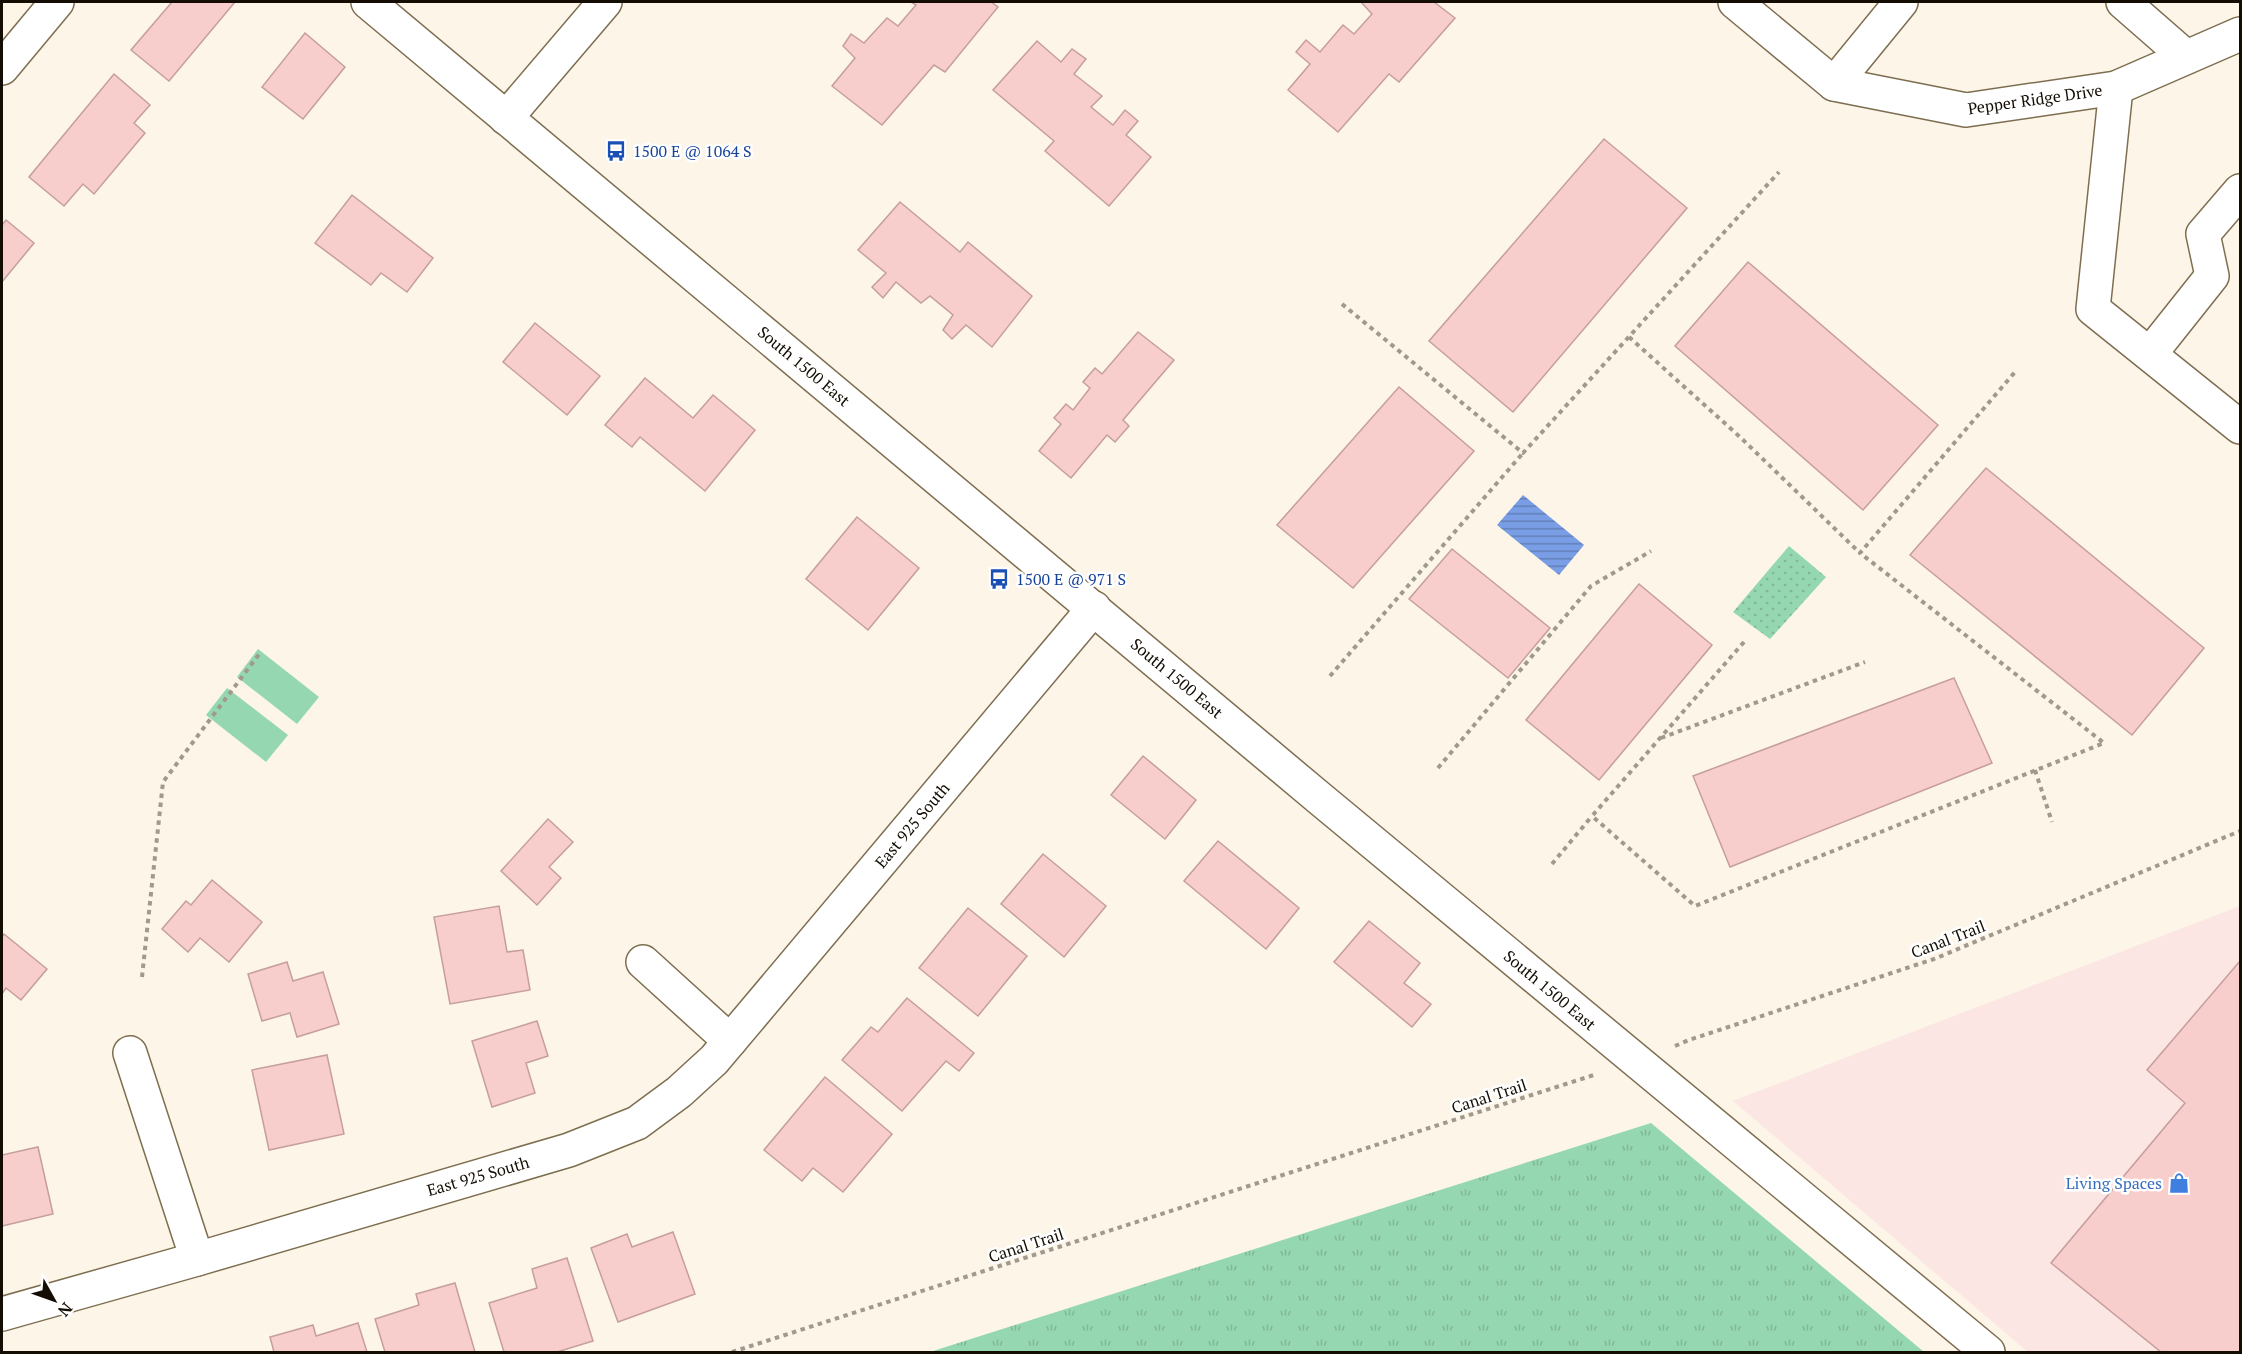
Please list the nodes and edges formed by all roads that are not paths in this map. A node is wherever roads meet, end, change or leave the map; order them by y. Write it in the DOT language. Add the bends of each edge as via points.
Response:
graph roads {
  1 [pos="57,2"];
  2 [pos="368,2"];
  3 [pos="604,2"];
  4 [pos="1735,2"];
  5 [pos="1901,2"];
  6 [pos="2123,2"];
  7 [pos="2241,34"];
  8 [pos="2186,57"];
  9 [pos="2,68"];
  10 [pos="1834,84"];
  11 [pos="2116,88"];
  12 [pos="506,117"];
  13 [pos="2241,191"];
  14 [pos="2150,354"];
  15 [pos="2241,427"];
  16 [pos="1094,608"];
  17 [pos="643,962"];
  18 [pos="730,1041"];
  19 [pos="130,1053"];
  20 [pos="197,1259"];
  21 [pos="2,1314"];
  22 [pos="1988,1353"];
  1 -- 9 [label="street"];
  2 -- 12 [label="street, South 1500 East"];
  3 -- 12 [label="street"];
  4 -- 10 [label="street, Pepper Ridge Drive"];
  5 -- 10 [label="street"];
  6 -- 8 [label="street"];
  7 -- 8 [label="street, Pepper Ridge Drive"];
  8 -- 11 [label="street, Pepper Ridge Drive"];
  10 -- 11 [label="street, Pepper Ridge Drive" via="1966,110"];
  11 -- 14 [label="street, Pepper Ridge Drive" via="2093,309"];
  12 -- 16 [label="street, South 1500 East"];
  13 -- 14 [label="street" via="2204,234 2212,276"];
  14 -- 15 [label="street, Pepper Ridge Drive"];
  16 -- 18 [label="street, East 925 South"];
  16 -- 22 [label="street, South 1500 East"];
  17 -- 18 [label="street"];
  18 -- 20 [label="street, East 925 South" via="679,1092 637,1123 568,1150"];
  19 -- 20 [label="street"];
  20 -- 21 [label="street, East 925 South"];
}
